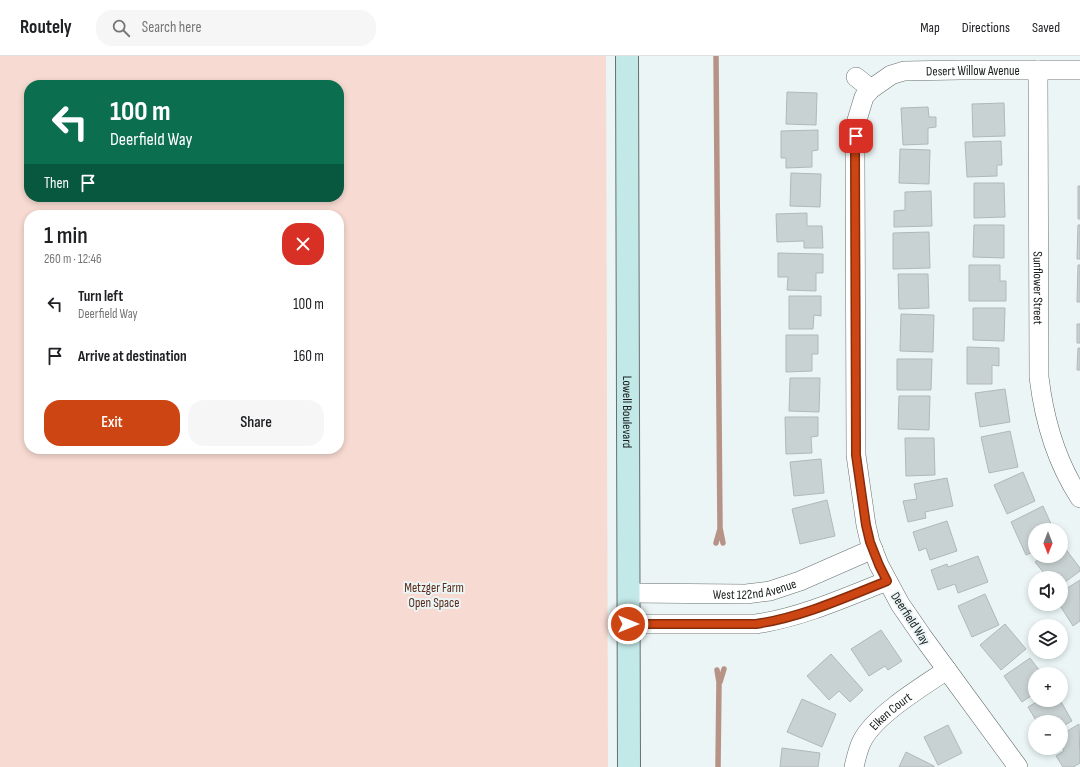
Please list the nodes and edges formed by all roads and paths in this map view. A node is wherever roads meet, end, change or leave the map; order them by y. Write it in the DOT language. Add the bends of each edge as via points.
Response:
graph roads {
  1 [pos="627,56"];
  2 [pos="1038,70"];
  3 [pos="1080,70"];
  4 [pos="863,83"];
  5 [pos="1080,498"];
  6 [pos="873,549"];
  7 [pos="887,581"];
  8 [pos="628,593"];
  9 [pos="628,624"];
  10 [pos="946,670"];
  11 [pos="628,767"];
  12 [pos="854,767"];
  13 [pos="1018,767"];
  1 -- 8 [label="main road, Lowell Boulevard"];
  2 -- 3 [label="street, Desert Willow Avenue"];
  2 -- 4 [label="street, Desert Willow Avenue" via="904,71"];
  2 -- 5 [label="street, Sunflower Street" via="1041,398 1055,447 1070,483"];
  4 -- 6 [label="street, Deerfield Way" via="864,98 857,120 855,152 856,447 866,525"];
  6 -- 7 [label="street, Deerfield Way"];
  6 -- 8 [label="street, West 122nd Avenue" via="800,582 770,591 746,594"];
  7 -- 9 [label="street" via="813,610 772,622"];
  7 -- 10 [label="street, Deerfield Way"];
  8 -- 9 [label="main road, Lowell Boulevard"];
  9 -- 11 [label="main road, Lowell Boulevard"];
  10 -- 12 [label="street, Elken Court" via="914,691 878,720 863,740"];
  10 -- 13 [label="street, Deerfield Way"];
}
